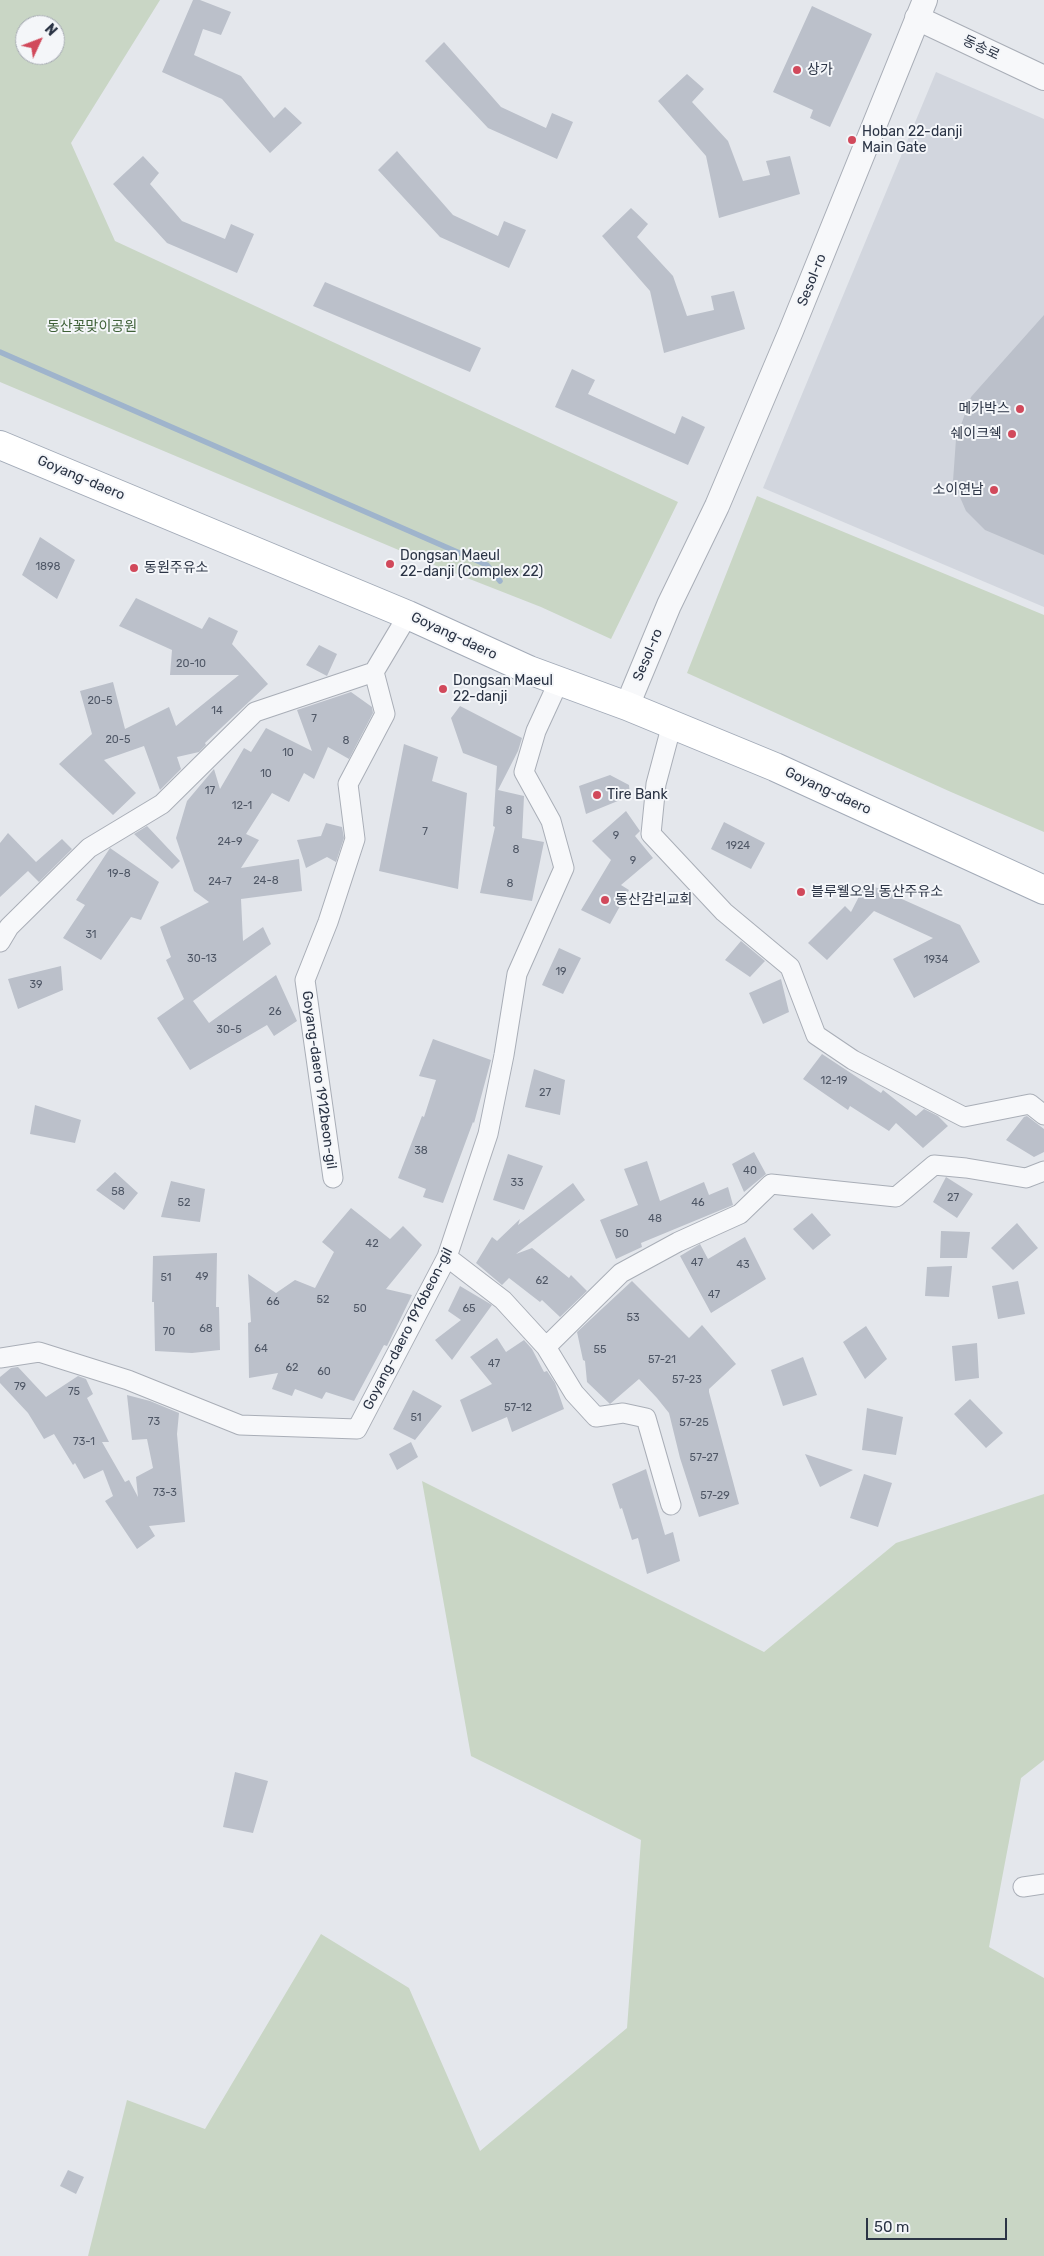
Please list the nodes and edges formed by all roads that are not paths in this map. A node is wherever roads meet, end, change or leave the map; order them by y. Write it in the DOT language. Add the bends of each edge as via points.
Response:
graph roads {
  1 [pos="921,9"];
  2 [pos="1044,78"];
  3 [pos="0,444"];
  4 [pos="408,615"];
  5 [pos="374,672"];
  6 [pos="559,681"];
  7 [pos="627,706"];
  8 [pos="672,724"];
  9 [pos="1044,890"];
  10 [pos="0,942"];
  11 [pos="1044,1115"];
  12 [pos="1044,1171"];
  13 [pos="333,1178"];
  14 [pos="447,1257"];
  15 [pos="546,1347"];
  16 [pos="0,1358"];
  17 [pos="671,1505"];
  18 [pos="1044,1884"];
  19 [pos="1023,1887"];
  1 -- 2 [label="street, 동송로"];
  1 -- 7 [label="street, Sesol-ro" via="791,332"];
  3 -- 4 [label="main road, Goyang-daero"];
  4 -- 5 [label="street"];
  4 -- 6 [label="main road, Goyang-daero"];
  5 -- 10 [label="street" via="255,712 162,804 89,848 9,927"];
  5 -- 13 [label="street, Goyang-daero 1912beon-gil" via="385,714 348,784 355,839 328,922 304,980"];
  6 -- 7 [label="main road, Goyang-daero"];
  6 -- 14 [label="street, Goyang-daero 1916beon-gil" via="536,731 524,772 551,821 564,868 517,974 488,1134"];
  7 -- 8 [label="main road, Goyang-daero"];
  8 -- 9 [label="main road, Goyang-daero" via="775,767"];
  8 -- 11 [label="street" via="656,784 651,834 724,912 790,967 816,1035 853,1060 964,1117 1030,1104"];
  12 -- 15 [label="street" via="1026,1178 934,1165 896,1197 771,1184 740,1214 621,1273"];
  14 -- 15 [label="street" via="503,1300"];
  14 -- 16 [label="street, Goyang-daero 1916beon-gil" via="357,1429 240,1424 128,1380 39,1352"];
  15 -- 17 [label="street" via="574,1392 596,1417 623,1413 646,1418"];
  18 -- 19 [label="street"];
}
